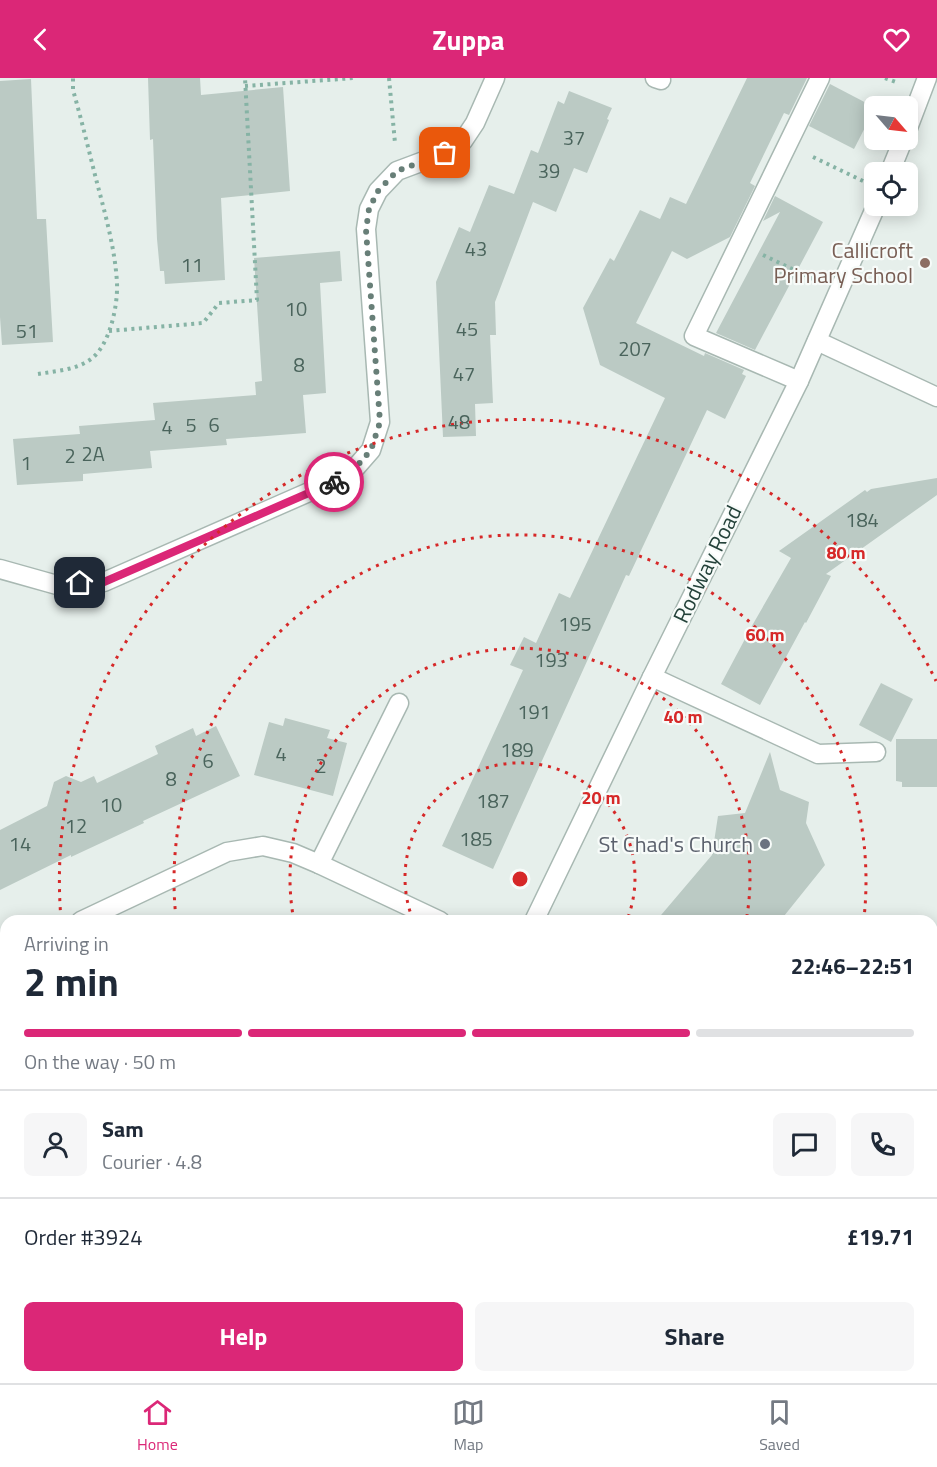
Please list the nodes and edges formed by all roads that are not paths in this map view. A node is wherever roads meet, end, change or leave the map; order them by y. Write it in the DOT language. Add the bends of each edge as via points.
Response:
graph roads {
  1 [pos="495,78"];
  2 [pos="820,78"];
  3 [pos="927,78"];
  4 [pos="918,102"];
  5 [pos="872,216"];
  6 [pos="817,341"];
  7 [pos="799,381"];
  8 [pos="937,397"];
  9 [pos="0,569"];
  10 [pos="652,676"];
  11 [pos="399,703"];
  12 [pos="876,752"];
  13 [pos="319,864"];
  14 [pos="94,915"];
  15 [pos="427,915"];
  16 [pos="537,915"];
  1 -- 9 [label="street" via="463,141 445,153 397,171 378,191 369,209 366,230 380,422 371,450 350,474 104,582 57,585"];
  2 -- 7 [label="street" via="694,336"];
  3 -- 4 [label="street"];
  5 -- 6 [label="street, Rodway Road"];
  6 -- 7 [label="street, Rodway Road"];
  6 -- 8 [label="street"];
  7 -- 10 [label="street, Rodway Road"];
  10 -- 12 [label="street" via="818,754"];
  10 -- 16 [label="street, Rodway Road"];
  11 -- 13 [label="street"];
  13 -- 14 [label="street" via="263,846 227,852"];
  13 -- 15 [label="street"];
}
